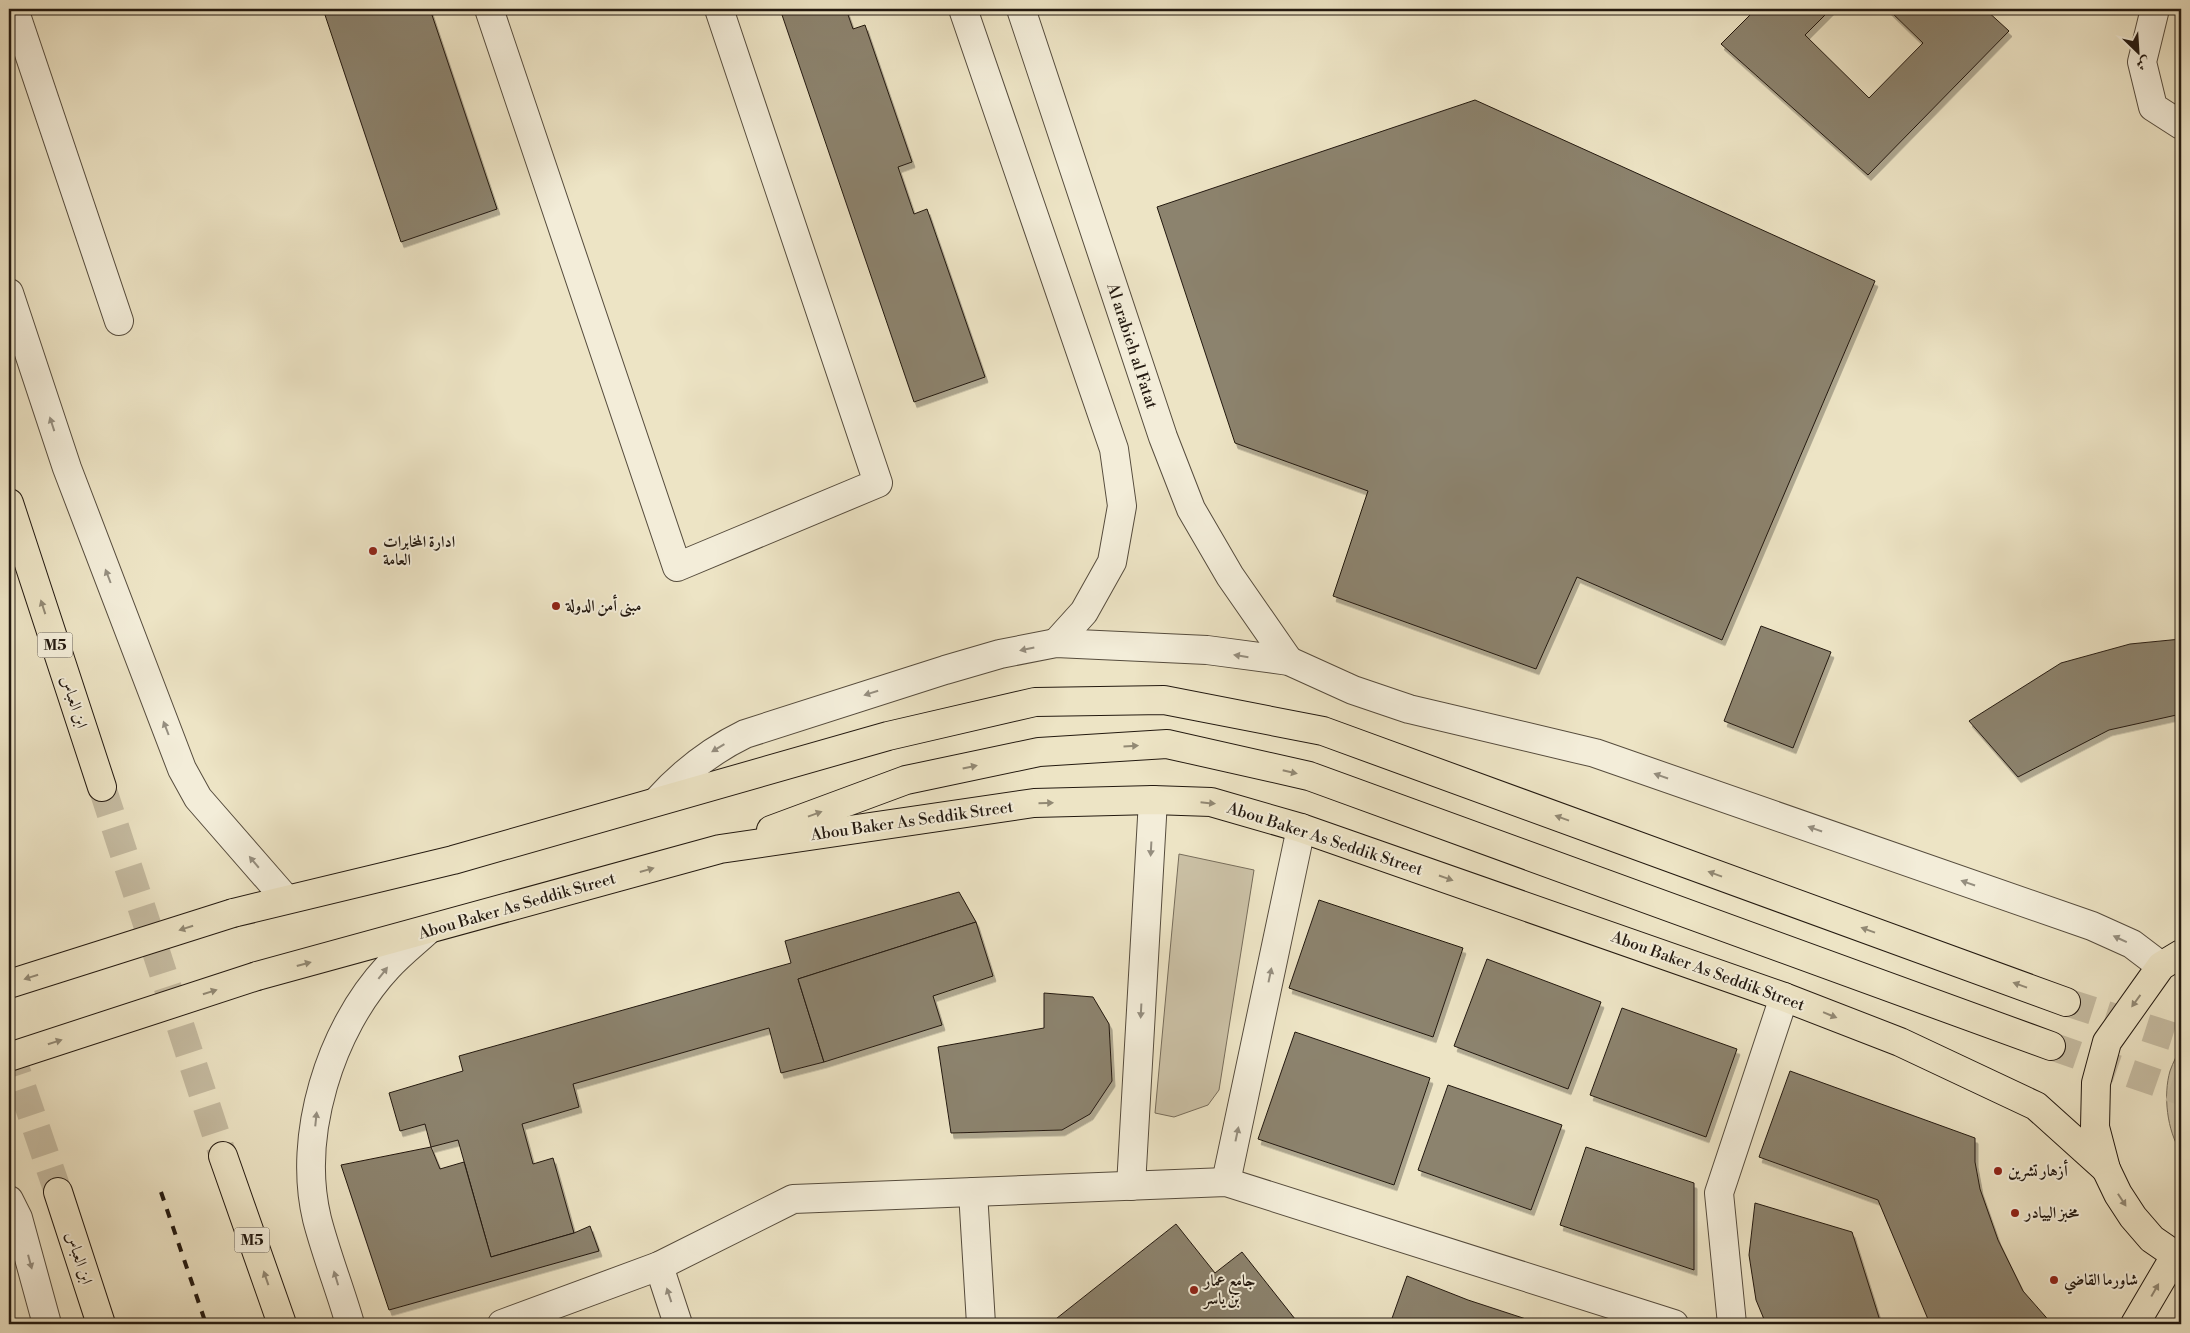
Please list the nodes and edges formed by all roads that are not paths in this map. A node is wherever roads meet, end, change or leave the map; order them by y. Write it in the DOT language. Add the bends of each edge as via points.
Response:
graph roads {
  1 [pos="14,9"];
  2 [pos="489,9"];
  3 [pos="719,9"];
  4 [pos="963,9"];
  5 [pos="1021,9"];
  6 [pos="2155,9"];
  7 [pos="2181,125"];
  8 [pos="9,293"];
  9 [pos="119,321"];
  10 [pos="9,503"];
  11 [pos="1056,643"];
  12 [pos="1289,661"];
  13 [pos="102,787"];
  14 [pos="1153,800"];
  15 [pos="658,801"];
  16 [pos="1301,828"];
  17 [pos="720,849"];
  18 [pos="286,899"];
  19 [pos="427,931"];
  20 [pos="2171,960"];
  21 [pos="9,984"];
  22 [pos="1784,997"];
  23 [pos="2066,1002"];
  24 [pos="2051,1046"];
  25 [pos="9,1057"];
  26 [pos="223,1156"];
  27 [pos="2106,1169"];
  28 [pos="1226,1182"];
  29 [pos="1132,1186"];
  30 [pos="58,1192"];
  31 [pos="973,1192"];
  32 [pos="9,1200"];
  33 [pos="2178,1258"];
  34 [pos="659,1266"];
  35 [pos="47,1324"];
  36 [pos="100,1324"];
  37 [pos="282,1324"];
  38 [pos="350,1324"];
  39 [pos="502,1324"];
  40 [pos="678,1324"];
  41 [pos="981,1324"];
  42 [pos="1674,1324"];
  43 [pos="1732,1324"];
  44 [pos="2135,1324"];
  1 -- 9 [label="street"];
  2 -- 3 [label="street" via="677,567 878,483"];
  4 -- 11 [label="street" via="1114,449 1122,506 1112,562 1084,612"];
  5 -- 12 [label="street, Al arabieh al Fatat" via="1163,437 1191,509 1230,576"];
  6 -- 7 [label="street" via="2142,62 2153,107"];
  18 -- 8 [label="street, one-way" via="198,798 182,769 67,468"];
  13 -- 10 [label="main road, ابن العباس / M5, one-way"];
  12 -- 11 [label="street, one-way" via="1207,650"];
  11 -- 15 [label="street, one-way" via="1000,654 945,670 745,734 696,763"];
  20 -- 12 [label="street, one-way" via="2082,922 1595,753 1409,709 1353,690"];
  14 -- 16 [label="main road, Abou Baker As Seddik Street, one-way" via="1211,802"];
  17 -- 14 [label="main road, Abou Baker As Seddik Street, one-way" via="1034,803"];
  14 -- 29 [label="street, one-way"];
  15 -- 18 [label="main road" via="453,860"];
  23 -- 15 [label="main road, one-way" via="1323,730 1164,700 1035,702 888,736"];
  16 -- 22 [label="main road, Abou Baker As Seddik Street, one-way"];
  28 -- 16 [label="street, one-way"];
  19 -- 17 [label="main road, Abou Baker As Seddik Street, one-way"];
  17 -- 24 [label="main road, one-way" via="906,780 1039,752 1167,744 1309,776"];
  18 -- 21 [label="main road, one-way, bridge"];
  25 -- 19 [label="main road, Abou Baker As Seddik Street, one-way, bridge" via="257,976"];
  38 -- 19 [label="street, one-way" via="317,1218 311,1165 316,1111 331,1060 355,1011 387,968"];
  20 -- 27 [label="main road, one-way" via="2107,1042 2096,1083 2095,1127"];
  22 -- 27 [label="main road, Abou Baker As Seddik Street, one-way" via="1900,1042 2036,1106"];
  22 -- 43 [label="street" via="1719,1193"];
  37 -- 26 [label="main road, M5, one-way"];
  27 -- 33 [label="main road, one-way" via="2133,1217 2152,1238"];
  28 -- 29 [label="street"];
  28 -- 42 [label="street"];
  29 -- 31 [label="street"];
  30 -- 36 [label="main road, ابن العباس"];
  31 -- 34 [label="street" via="793,1199"];
  31 -- 41 [label="street"];
  32 -- 35 [label="street, one-way" via="18,1218"];
  44 -- 33 [label="main road, one-way"];
  34 -- 39 [label="street"];
  40 -- 34 [label="street, one-way"];
}
